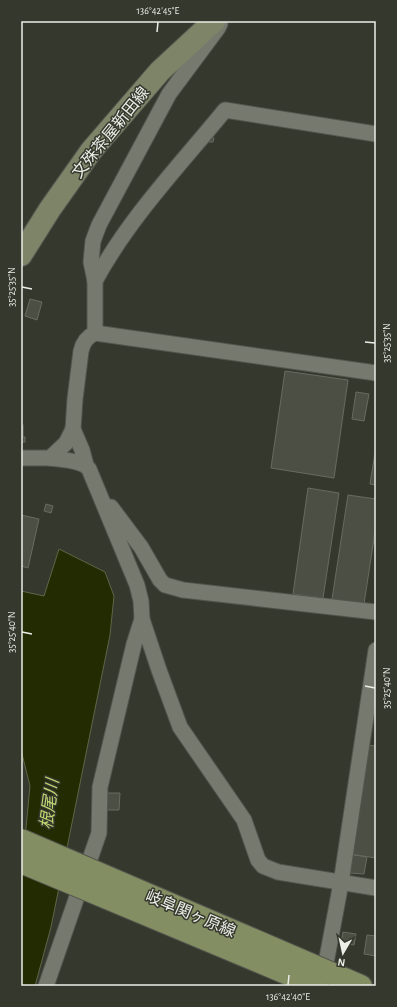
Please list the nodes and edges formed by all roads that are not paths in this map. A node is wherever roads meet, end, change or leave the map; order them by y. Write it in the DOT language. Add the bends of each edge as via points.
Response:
graph roads {
  1 [pos="214,21"];
  2 [pos="222,21"];
  3 [pos="376,134"];
  4 [pos="21,255"];
  5 [pos="96,281"];
  6 [pos="95,332"];
  7 [pos="376,373"];
  8 [pos="73,429"];
  9 [pos="21,458"];
  10 [pos="50,458"];
  11 [pos="86,465"];
  12 [pos="95,486"];
  13 [pos="376,612"];
  14 [pos="142,619"];
  15 [pos="376,650"];
  16 [pos="21,840"];
  17 [pos="21,862"];
  18 [pos="341,883"];
  19 [pos="376,888"];
  20 [pos="354,983"];
  21 [pos="46,986"];
  22 [pos="317,986"];
  23 [pos="322,986"];
  1 -- 4 [label="main road, 文殊茶屋新田線" via="160,70 91,151"];
  2 -- 5 [label="street" via="169,94 99,225 93,241 92,255"];
  3 -- 5 [label="street" via="225,110 135,218 107,259"];
  5 -- 6 [label="street"];
  6 -- 7 [label="street"];
  6 -- 8 [label="street" via="83,344 81,351"];
  8 -- 10 [label="street" via="66,443"];
  8 -- 11 [label="street"];
  9 -- 10 [label="street"];
  10 -- 11 [label="street"];
  11 -- 12 [label="street"];
  12 -- 13 [label="street" via="165,584 183,590"];
  12 -- 14 [label="street" via="137,585"];
  14 -- 18 [label="street" via="180,727 244,820 258,860 264,866 278,872"];
  14 -- 21 [label="street" via="100,787 99,833"];
  15 -- 18 [label="street"];
  16 -- 20 [label="main road, 岐阜関ヶ原線, bridge"];
  17 -- 22 [label="main road, 岐阜関ヶ原線, bridge"];
  18 -- 19 [label="street"];
  18 -- 23 [label="street"];
}
